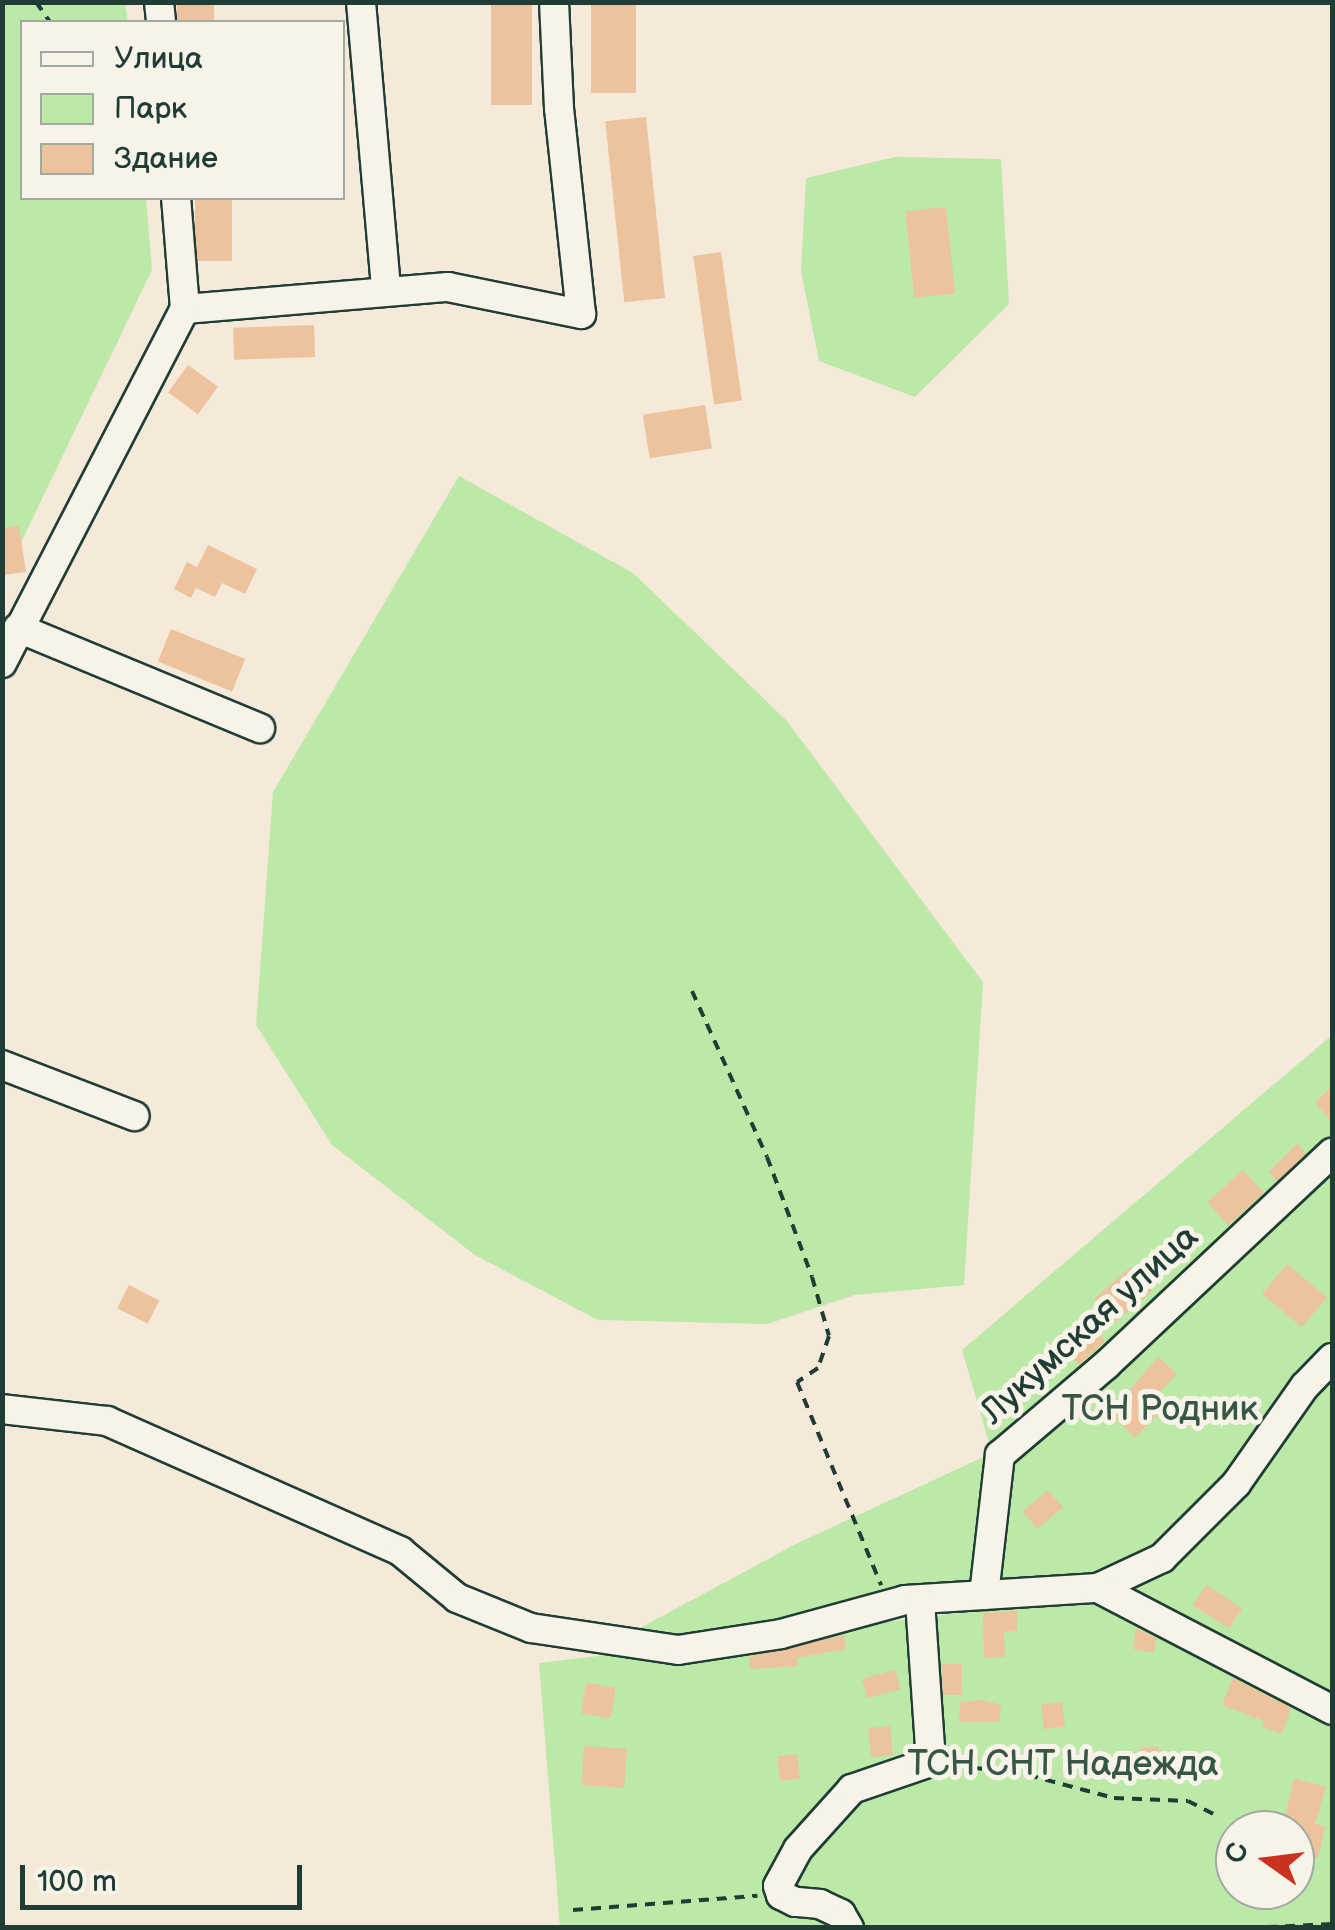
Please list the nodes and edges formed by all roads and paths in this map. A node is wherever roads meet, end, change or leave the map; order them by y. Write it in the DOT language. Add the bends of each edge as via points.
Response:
graph roads {
  1 [pos="361,2"];
  2 [pos="554,2"];
  3 [pos="176,200"];
  4 [pos="386,290"];
  5 [pos="185,309"];
  6 [pos="18,628"];
  7 [pos="2,663"];
  8 [pos="260,728"];
  9 [pos="692,991"];
  10 [pos="2,1065"];
  11 [pos="134,1116"];
  12 [pos="1332,1152"];
  13 [pos="1332,1358"];
  14 [pos="2,1409"];
  15 [pos="1098,1588"];
  16 [pos="984,1595"];
  17 [pos="920,1600"];
  18 [pos="889,1605"];
  19 [pos="1332,1710"];
  20 [pos="931,1762"];
  21 [pos="1215,1815"];
  22 [pos="782,1895"];
  23 [pos="573,1910"];
  24 [pos="1332,1924"];
  25 [pos="849,1928"];
  26 [pos="1250,1928"];
  1 -- 4 [label="street"];
  2 -- 4 [label="street" via="582,314 484,290"];
  3 -- 5 [label="street"];
  4 -- 5 [label="street"];
  5 -- 6 [label="street"];
  6 -- 7 [label="street"];
  6 -- 8 [label="street"];
  9 -- 18 [label="path" via="767,1157 812,1278 829,1336 818,1368 797,1382"];
  10 -- 11 [label="street"];
  12 -- 16 [label="street, Лукумская улица" via="1106,1366 1000,1455"];
  13 -- 15 [label="street" via="1236,1484 1162,1558"];
  14 -- 18 [label="street" via="107,1421 400,1551 457,1598 531,1628 678,1650 781,1634"];
  15 -- 16 [label="street"];
  15 -- 19 [label="street"];
  16 -- 17 [label="street"];
  17 -- 18 [label="street"];
  17 -- 20 [label="street"];
  20 -- 21 [label="path" via="1028,1774 1114,1798 1188,1800"];
  20 -- 22 [label="street" via="852,1789 798,1848 778,1886"];
  22 -- 23 [label="path"];
  22 -- 25 [label="street" via="841,1914"];
  24 -- 26 [label="path"];
}
